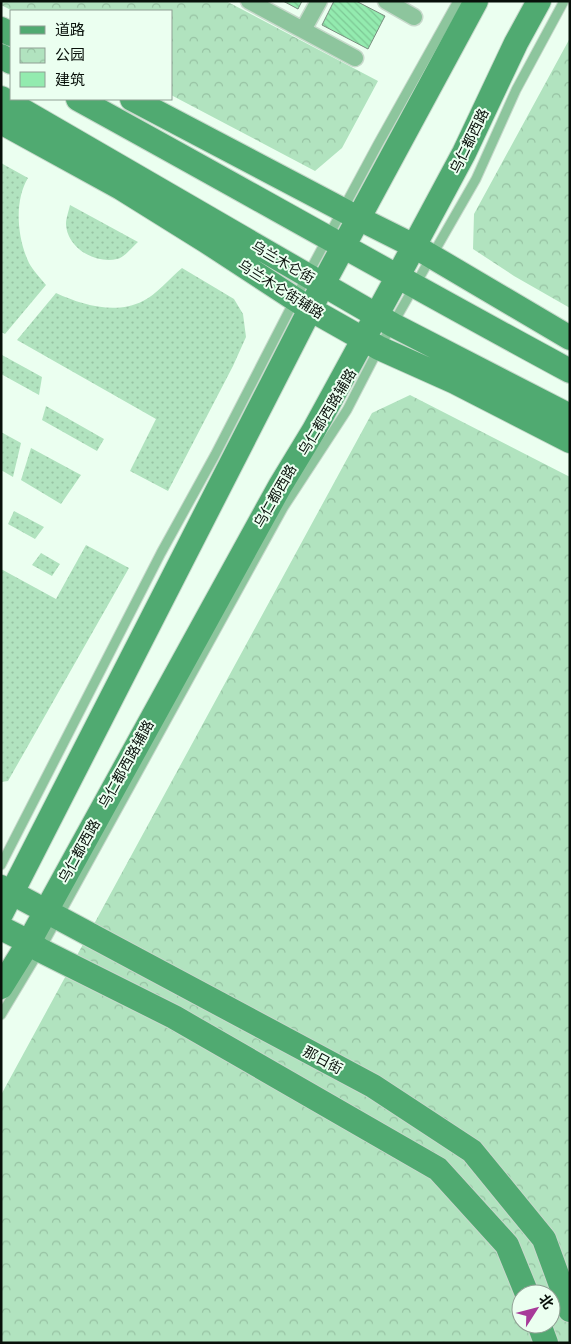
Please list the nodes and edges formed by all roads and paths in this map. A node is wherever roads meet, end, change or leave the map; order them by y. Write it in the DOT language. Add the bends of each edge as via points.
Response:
graph roads {
  1 [pos="249,1"];
  2 [pos="319,1"];
  3 [pos="386,1"];
  4 [pos="458,1"];
  5 [pos="476,1"];
  6 [pos="540,1"];
  7 [pos="564,1"];
  8 [pos="414,17"];
  9 [pos="303,30"];
  10 [pos="355,58"];
  11 [pos="1,98"];
  12 [pos="80,100"];
  13 [pos="134,100"];
  14 [pos="1,122"];
  15 [pos="350,214"];
  16 [pos="335,241"];
  17 [pos="423,251"];
  18 [pos="315,280"];
  19 [pos="406,282"];
  20 [pos="302,305"];
  21 [pos="384,320"];
  22 [pos="570,338"];
  23 [pos="371,342"];
  24 [pos="570,371"];
  25 [pos="570,416"];
  26 [pos="570,441"];
  27 [pos="1,865"];
  28 [pos="7,890"];
  29 [pos="1,914"];
  30 [pos="52,914"];
  31 [pos="1,928"];
  32 [pos="34,946"];
  33 [pos="1,987"];
  34 [pos="1,1015"];
  35 [pos="523,1284"];
  36 [pos="570,1310"];
  1 -- 9 [label="street"];
  2 -- 9 [label="street"];
  3 -- 8 [label="street"];
  4 -- 15 [label="lane" via="378,144"];
  5 -- 15 [label="main road"];
  6 -- 17 [label="main road, 乌仁都西路" via="516,43 464,153"];
  7 -- 17 [label="lane" via="516,90 476,180"];
  9 -- 10 [label="street"];
  11 -- 18 [label="main road, 乌兰木仑街"];
  12 -- 16 [label="main road"];
  13 -- 15 [label="main road"];
  14 -- 20 [label="main road, 乌兰木仑街辅路" via="121,188"];
  15 -- 16 [label="main road"];
  15 -- 17 [label="main road"];
  16 -- 18 [label="main road"];
  16 -- 19 [label="main road"];
  17 -- 19 [label="main road, 乌仁都西路"];
  17 -- 22 [label="main road"];
  18 -- 20 [label="main road"];
  18 -- 21 [label="main road, 乌兰木仑街"];
  19 -- 21 [label="main road, 乌仁都西路"];
  19 -- 24 [label="main road"];
  20 -- 23 [label="main road, 乌兰木仑街辅路"];
  20 -- 27 [label="lane" via="161,553"];
  20 -- 28 [label="main road"];
  21 -- 23 [label="main road, 乌仁都西路"];
  21 -- 25 [label="main road, 乌兰木仑街"];
  23 -- 26 [label="main road, 乌兰木仑街辅路"];
  23 -- 30 [label="main road, 乌仁都西路" via="280,486"];
  28 -- 29 [label="main road"];
  28 -- 30 [label="main road, 那日街"];
  30 -- 32 [label="main road, 乌仁都西路"];
  30 -- 36 [label="main road, 那日街" via="372,1086 472,1151 544,1240"];
  31 -- 32 [label="main road"];
  32 -- 33 [label="main road, 乌仁都西路"];
  32 -- 34 [label="lane"];
  32 -- 35 [label="main road" via="174,1017 438,1170 508,1245"];
}
